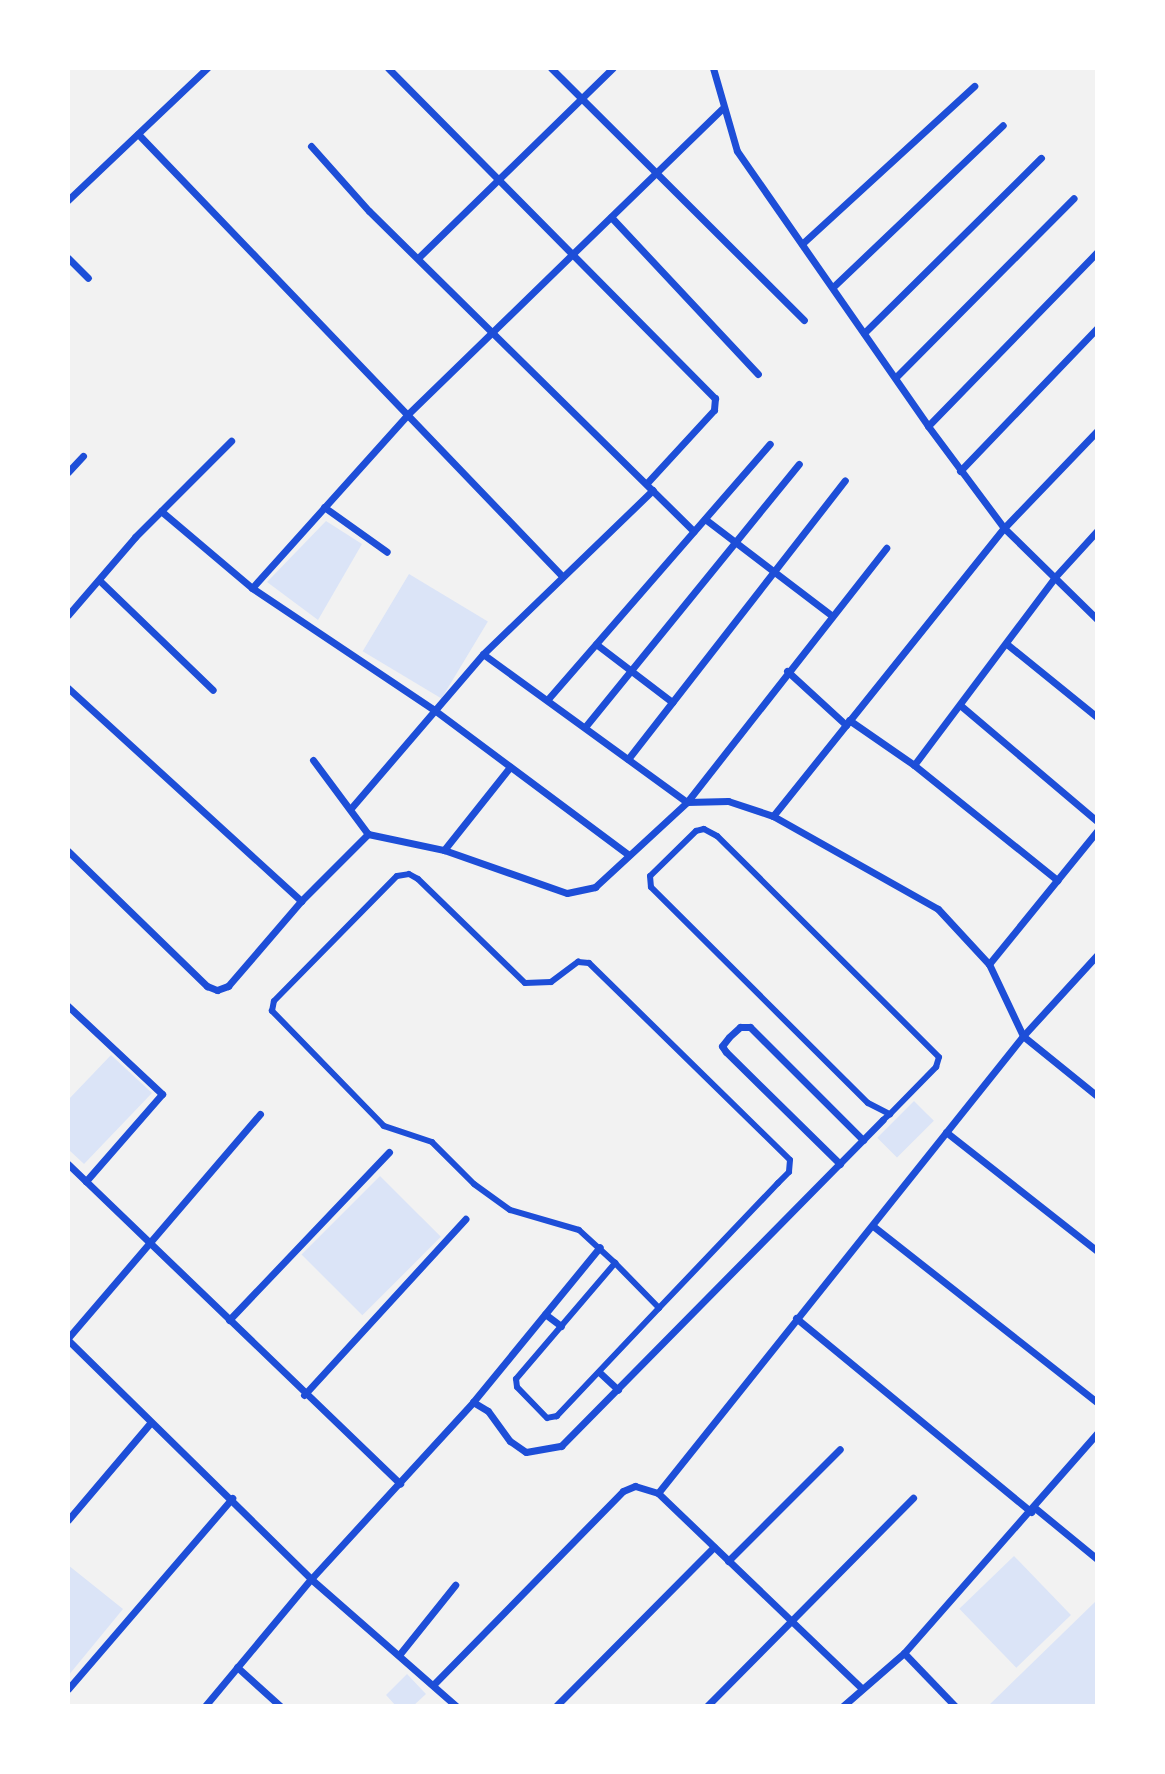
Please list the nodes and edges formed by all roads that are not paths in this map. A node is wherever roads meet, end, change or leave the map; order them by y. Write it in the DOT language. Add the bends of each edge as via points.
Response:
graph roads {
  1 [pos="207,68"];
  2 [pos="388,68"];
  3 [pos="551,68"];
  4 [pos="613,68"];
  5 [pos="713,68"];
  6 [pos="974,86"];
  7 [pos="582,100"];
  8 [pos="722,109"];
  9 [pos="1003,125"];
  10 [pos="138,134"];
  11 [pos="311,146"];
  12 [pos="1041,158"];
  13 [pos="655,173"];
  14 [pos="498,181"];
  15 [pos="1074,198"];
  16 [pos="68,200"];
  17 [pos="611,217"];
  18 [pos="804,243"];
  19 [pos="1097,252"];
  20 [pos="570,255"];
  21 [pos="68,258"];
  22 [pos="418,258"];
  23 [pos="88,278"];
  24 [pos="834,286"];
  25 [pos="804,320"];
  26 [pos="1097,328"];
  27 [pos="491,332"];
  28 [pos="864,333"];
  29 [pos="758,374"];
  30 [pos="896,377"];
  31 [pos="407,415"];
  32 [pos="928,426"];
  33 [pos="1097,431"];
  34 [pos="231,441"];
  35 [pos="770,444"];
  36 [pos="83,456"];
  37 [pos="799,464"];
  38 [pos="960,471"];
  39 [pos="68,472"];
  40 [pos="845,480"];
  41 [pos="646,484"];
  42 [pos="653,490"];
  43 [pos="324,507"];
  44 [pos="161,511"];
  45 [pos="705,519"];
  46 [pos="1004,528"];
  47 [pos="694,531"];
  48 [pos="1097,531"];
  49 [pos="736,541"];
  50 [pos="886,548"];
  51 [pos="387,552"];
  52 [pos="774,569"];
  53 [pos="561,575"];
  54 [pos="1055,577"];
  55 [pos="99,580"];
  56 [pos="252,588"];
  57 [pos="68,615"];
  58 [pos="831,615"];
  59 [pos="1097,619"];
  60 [pos="596,644"];
  61 [pos="1008,645"];
  62 [pos="483,654"];
  63 [pos="631,671"];
  64 [pos="787,671"];
  65 [pos="68,688"];
  66 [pos="213,690"];
  67 [pos="548,699"];
  68 [pos="672,702"];
  69 [pos="960,705"];
  70 [pos="433,709"];
  71 [pos="1097,717"];
  72 [pos="847,722"];
  73 [pos="585,727"];
  74 [pos="628,759"];
  75 [pos="313,760"];
  76 [pos="914,765"];
  77 [pos="510,767"];
  78 [pos="687,802"];
  79 [pos="352,807"];
  80 [pos="772,816"];
  81 [pos="1097,821"];
  82 [pos="1097,831"];
  83 [pos="368,834"];
  84 [pos="444,850"];
  85 [pos="68,851"];
  86 [pos="629,855"];
  87 [pos="1057,880"];
  88 [pos="301,901"];
  89 [pos="1097,955"];
  90 [pos="989,964"];
  91 [pos="68,1006"];
  92 [pos="1023,1036"];
  93 [pos="1097,1096"];
  94 [pos="260,1114"];
  95 [pos="886,1117"];
  96 [pos="946,1132"];
  97 [pos="863,1140"];
  98 [pos="389,1153"];
  99 [pos="68,1164"];
  100 [pos="840,1164"];
  101 [pos="86,1181"];
  102 [pos="465,1219"];
  103 [pos="873,1226"];
  104 [pos="150,1244"];
  105 [pos="600,1247"];
  106 [pos="1097,1251"];
  107 [pos="615,1263"];
  108 [pos="659,1308"];
  109 [pos="545,1314"];
  110 [pos="796,1318"];
  111 [pos="229,1320"];
  112 [pos="561,1326"];
  113 [pos="68,1339"];
  114 [pos="599,1371"];
  115 [pos="618,1390"];
  116 [pos="304,1395"];
  117 [pos="473,1402"];
  118 [pos="1097,1402"];
  119 [pos="151,1422"];
  120 [pos="1097,1433"];
  121 [pos="840,1449"];
  122 [pos="400,1484"];
  123 [pos="658,1493"];
  124 [pos="913,1497"];
  125 [pos="232,1499"];
  126 [pos="1033,1510"];
  127 [pos="68,1520"];
  128 [pos="714,1547"];
  129 [pos="1097,1559"];
  130 [pos="728,1560"];
  131 [pos="312,1579"];
  132 [pos="455,1585"];
  133 [pos="790,1620"];
  134 [pos="904,1653"];
  135 [pos="399,1654"];
  136 [pos="237,1667"];
  137 [pos="434,1685"];
  138 [pos="860,1688"];
  139 [pos="68,1689"];
  140 [pos="710,1705"];
  141 [pos="205,1706"];
  142 [pos="280,1706"];
  143 [pos="456,1706"];
  144 [pos="556,1706"];
  145 [pos="844,1706"];
  146 [pos="955,1706"];
  1 -- 10 [label="street"];
  2 -- 14 [label="street"];
  3 -- 7 [label="street"];
  4 -- 7 [label="street"];
  5 -- 8 [label="street"];
  6 -- 18 [label="street"];
  7 -- 13 [label="street"];
  7 -- 14 [label="street"];
  8 -- 13 [label="street"];
  8 -- 18 [label="street" via="737,151"];
  9 -- 24 [label="street"];
  10 -- 16 [label="street"];
  10 -- 31 [label="street"];
  11 -- 22 [label="street"];
  12 -- 28 [label="street"];
  13 -- 17 [label="street"];
  13 -- 25 [label="street"];
  14 -- 20 [label="street"];
  14 -- 22 [label="street"];
  15 -- 30 [label="street"];
  17 -- 20 [label="street"];
  17 -- 29 [label="street"];
  18 -- 24 [label="street"];
  19 -- 32 [label="street"];
  20 -- 27 [label="street"];
  20 -- 41 [label="street" via="715,398 714,410"];
  21 -- 23 [label="street"];
  22 -- 27 [label="street"];
  24 -- 28 [label="street"];
  26 -- 38 [label="street"];
  27 -- 31 [label="street"];
  27 -- 41 [label="street"];
  28 -- 30 [label="street"];
  30 -- 32 [label="street"];
  31 -- 43 [label="street"];
  31 -- 53 [label="street"];
  32 -- 38 [label="street"];
  33 -- 46 [label="street"];
  34 -- 44 [label="street"];
  35 -- 45 [label="street"];
  36 -- 39 [label="street"];
  37 -- 49 [label="street"];
  38 -- 46 [label="street"];
  40 -- 52 [label="street"];
  41 -- 42 [label="street"];
  42 -- 47 [label="street"];
  42 -- 53 [label="street"];
  43 -- 51 [label="street"];
  43 -- 56 [label="street"];
  44 -- 55 [label="street"];
  44 -- 56 [label="street"];
  45 -- 47 [label="street"];
  45 -- 49 [label="street"];
  46 -- 54 [label="street"];
  46 -- 72 [label="street"];
  47 -- 60 [label="street"];
  48 -- 54 [label="street"];
  49 -- 52 [label="street"];
  49 -- 63 [label="street"];
  50 -- 58 [label="street"];
  52 -- 58 [label="street"];
  52 -- 68 [label="street"];
  53 -- 62 [label="street"];
  54 -- 59 [label="street"];
  54 -- 61 [label="street"];
  55 -- 57 [label="street"];
  55 -- 66 [label="street"];
  56 -- 70 [label="street"];
  58 -- 64 [label="street"];
  60 -- 63 [label="street"];
  60 -- 67 [label="street"];
  61 -- 69 [label="street"];
  61 -- 71 [label="street"];
  62 -- 67 [label="street"];
  62 -- 70 [label="street"];
  63 -- 68 [label="street"];
  63 -- 73 [label="street"];
  64 -- 72 [label="street"];
  64 -- 78 [label="street"];
  65 -- 88 [label="street"];
  67 -- 73 [label="street"];
  68 -- 74 [label="street"];
  69 -- 76 [label="street"];
  69 -- 81 [label="street"];
  70 -- 77 [label="street"];
  70 -- 79 [label="street"];
  72 -- 76 [label="street"];
  72 -- 80 [label="street"];
  73 -- 74 [label="street"];
  74 -- 78 [label="street"];
  75 -- 79 [label="street"];
  76 -- 87 [label="street"];
  77 -- 84 [label="street"];
  77 -- 86 [label="street"];
  78 -- 80 [label="street" via="728,801"];
  78 -- 86 [label="street"];
  79 -- 83 [label="street"];
  80 -- 90 [label="street" via="938,909"];
  82 -- 87 [label="street"];
  83 -- 84 [label="street"];
  83 -- 88 [label="street"];
  84 -- 86 [label="street" via="568,893 596,887"];
  85 -- 88 [label="street" via="207,986 217,990 228,986"];
  87 -- 90 [label="street"];
  89 -- 92 [label="street"];
  90 -- 92 [label="street"];
  91 -- 101 [label="street" via="162,1094"];
  92 -- 93 [label="street"];
  92 -- 96 [label="street"];
  94 -- 104 [label="street"];
  95 -- 95 [label="street" via="936,1067 936,1053 718,836 705,829 696,831 650,876 651,887"];
  95 -- 97 [label="street"];
  96 -- 103 [label="street"];
  96 -- 106 [label="street"];
  97 -- 100 [label="street"];
  97 -- 100 [label="street" via="755,1030 745,1025 729,1037 723,1046 726,1052"];
  98 -- 111 [label="street"];
  99 -- 101 [label="street"];
  100 -- 115 [label="street"];
  101 -- 104 [label="street"];
  102 -- 116 [label="street"];
  103 -- 110 [label="street"];
  103 -- 118 [label="street"];
  104 -- 111 [label="street"];
  104 -- 113 [label="street"];
  105 -- 107 [label="street"];
  105 -- 108 [label="street" via="579,1230 510,1210 474,1184 432,1142 384,1126 272,1011 274,1001 397,876 413,875 525,983 551,982 578,962 589,963 789,1160 789,1172"];
  105 -- 109 [label="street"];
  107 -- 108 [label="street"];
  107 -- 112 [label="street"];
  108 -- 114 [label="street"];
  109 -- 112 [label="street"];
  109 -- 117 [label="street"];
  110 -- 123 [label="street"];
  110 -- 126 [label="street"];
  111 -- 116 [label="street"];
  112 -- 114 [label="street" via="516,1379 519,1391 551,1420"];
  113 -- 119 [label="street"];
  114 -- 115 [label="street"];
  115 -- 117 [label="street" via="561,1446 533,1453 517,1447 488,1411"];
  116 -- 122 [label="street"];
  117 -- 122 [label="street"];
  119 -- 125 [label="street"];
  119 -- 127 [label="street"];
  120 -- 126 [label="street"];
  121 -- 130 [label="street"];
  122 -- 131 [label="street"];
  123 -- 128 [label="street"];
  123 -- 137 [label="street" via="635,1486 623,1491"];
  124 -- 133 [label="street" via="870,1545"];
  125 -- 131 [label="street"];
  125 -- 139 [label="street"];
  126 -- 129 [label="street"];
  126 -- 134 [label="street"];
  128 -- 130 [label="street"];
  128 -- 144 [label="street"];
  130 -- 133 [label="street"];
  131 -- 135 [label="street"];
  131 -- 136 [label="street"];
  132 -- 135 [label="street"];
  133 -- 138 [label="street"];
  133 -- 140 [label="street"];
  134 -- 138 [label="street"];
  134 -- 146 [label="street"];
  135 -- 137 [label="street"];
  136 -- 141 [label="street"];
  136 -- 142 [label="street"];
  137 -- 143 [label="street"];
  138 -- 145 [label="street"];
}
